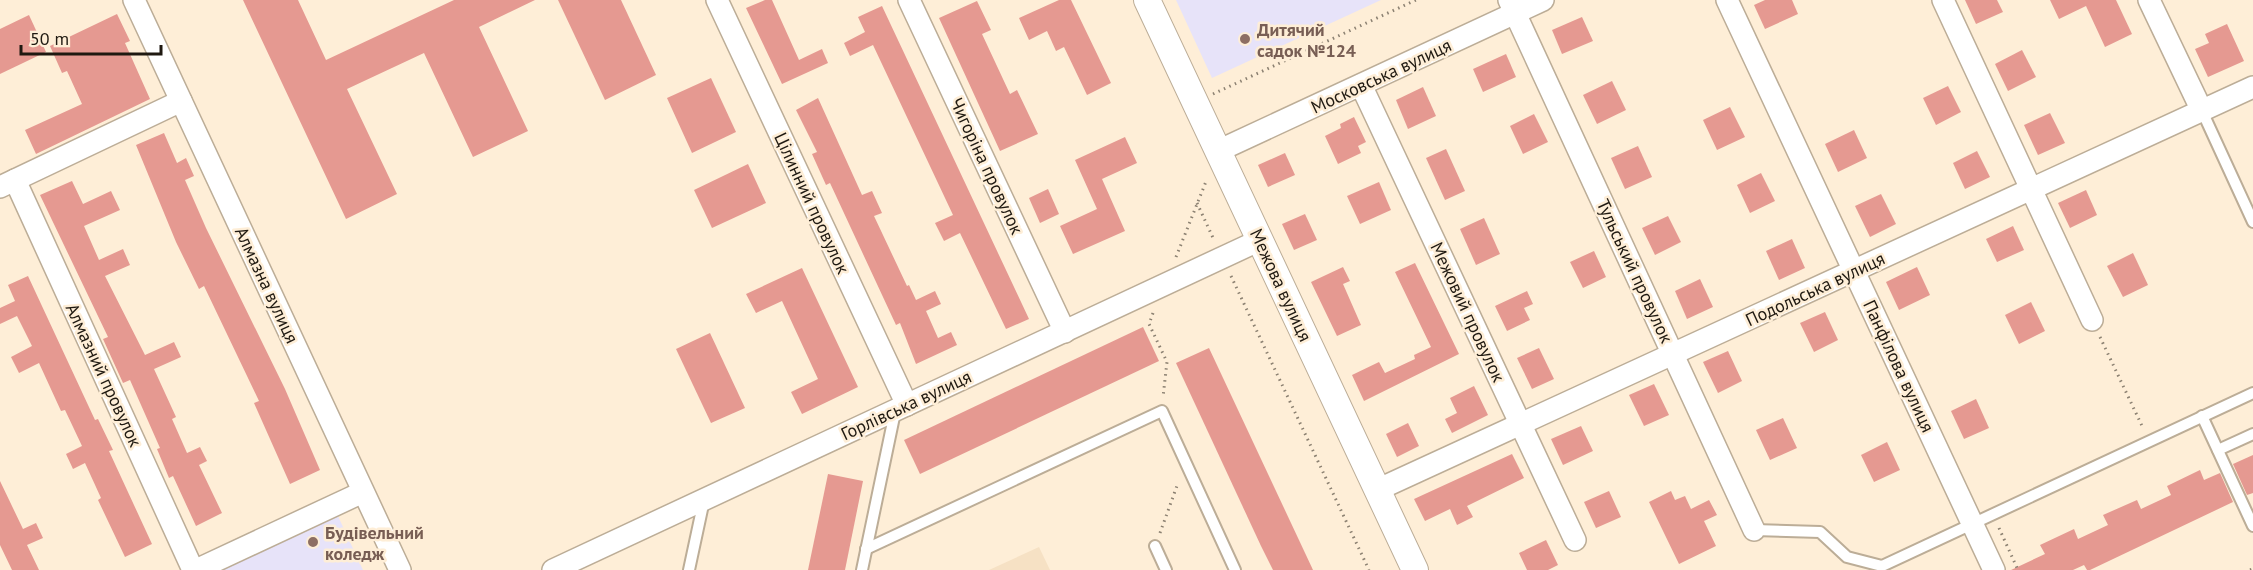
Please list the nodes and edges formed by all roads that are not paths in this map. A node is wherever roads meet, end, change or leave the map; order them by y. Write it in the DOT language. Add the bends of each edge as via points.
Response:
graph roads {
  1 [pos="134,0"];
  2 [pos="717,0"];
  3 [pos="909,0"];
  4 [pos="1147,0"];
  5 [pos="1543,0"];
  6 [pos="1727,0"];
  7 [pos="1943,0"];
  8 [pos="2149,0"];
  9 [pos="1512,6"];
  10 [pos="1361,85"];
  11 [pos="2253,87"];
  12 [pos="181,101"];
  13 [pos="2202,111"];
  14 [pos="1218,151"];
  15 [pos="7,184"];
  16 [pos="2031,189"];
  17 [pos="2253,222"];
  18 [pos="1260,240"];
  19 [pos="1854,271"];
  20 [pos="2092,320"];
  21 [pos="1065,332"];
  22 [pos="1673,354"];
  23 [pos="2253,393"];
  24 [pos="901,408"];
  25 [pos="2202,416"];
  26 [pos="1521,424"];
  27 [pos="2253,434"];
  28 [pos="2218,450"];
  29 [pos="1377,490"];
  30 [pos="363,492"];
  31 [pos="704,499"];
  32 [pos="1972,524"];
  33 [pos="2253,526"];
  34 [pos="1754,530"];
  35 [pos="1575,540"];
  36 [pos="1155,546"];
  37 [pos="866,549"];
  38 [pos="1991,569"];
  39 [pos="195,570"];
  40 [pos="400,570"];
  41 [pos="553,570"];
  42 [pos="689,570"];
  43 [pos="862,570"];
  44 [pos="1166,570"];
  45 [pos="1235,570"];
  46 [pos="1414,570"];
  1 -- 12 [label="street, Алмазна вулиця"];
  2 -- 24 [label="street, Цілинний провулок"];
  3 -- 21 [label="street, Чигоріна провулок"];
  4 -- 14 [label="street, Межова вулиця"];
  5 -- 9 [label="street, Московська вулиця"];
  6 -- 19 [label="street, Панфілова вулиця"];
  7 -- 16 [label="street"];
  8 -- 13 [label="street"];
  9 -- 10 [label="street, Московська вулиця"];
  9 -- 22 [label="street, Тульський провулок"];
  10 -- 14 [label="street, Московська вулиця"];
  10 -- 26 [label="street, Межовий провулок"];
  11 -- 13 [label="street, Подольська вулиця"];
  12 -- 15 [label="street"];
  12 -- 30 [label="street, Алмазна вулиця"];
  13 -- 16 [label="street, Подольська вулиця"];
  13 -- 17 [label="lane"];
  14 -- 18 [label="street, Межова вулиця"];
  15 -- 39 [label="street, Алмазний провулок"];
  16 -- 19 [label="street, Подольська вулиця"];
  16 -- 20 [label="street"];
  18 -- 21 [label="street, Горлівська вулиця"];
  18 -- 29 [label="street, Межова вулиця"];
  19 -- 22 [label="street, Подольська вулиця"];
  19 -- 32 [label="street, Панфілова вулиця"];
  21 -- 24 [label="street, Горлівська вулиця"];
  22 -- 26 [label="street, Подольська вулиця"];
  22 -- 34 [label="street, Тульський провулок"];
  23 -- 25 [label="lane"];
  24 -- 31 [label="street, Горлівська вулиця"];
  24 -- 37 [label="lane"];
  25 -- 28 [label="lane"];
  25 -- 32 [label="lane"];
  26 -- 29 [label="street, Подольська вулиця"];
  26 -- 35 [label="street, Межовий провулок"];
  27 -- 28 [label="lane"];
  28 -- 33 [label="lane"];
  29 -- 46 [label="street, Межова вулиця"];
  30 -- 39 [label="street"];
  30 -- 40 [label="street, Алмазна вулиця"];
  31 -- 41 [label="street, Горлівська вулиця"];
  31 -- 42 [label="lane"];
  32 -- 34 [label="lane" via="1882,566 1847,557 1820,532"];
  32 -- 38 [label="street, Панфілова вулиця"];
  36 -- 44 [label="lane"];
  37 -- 43 [label="lane"];
  37 -- 45 [label="lane" via="1162,411"];
}
